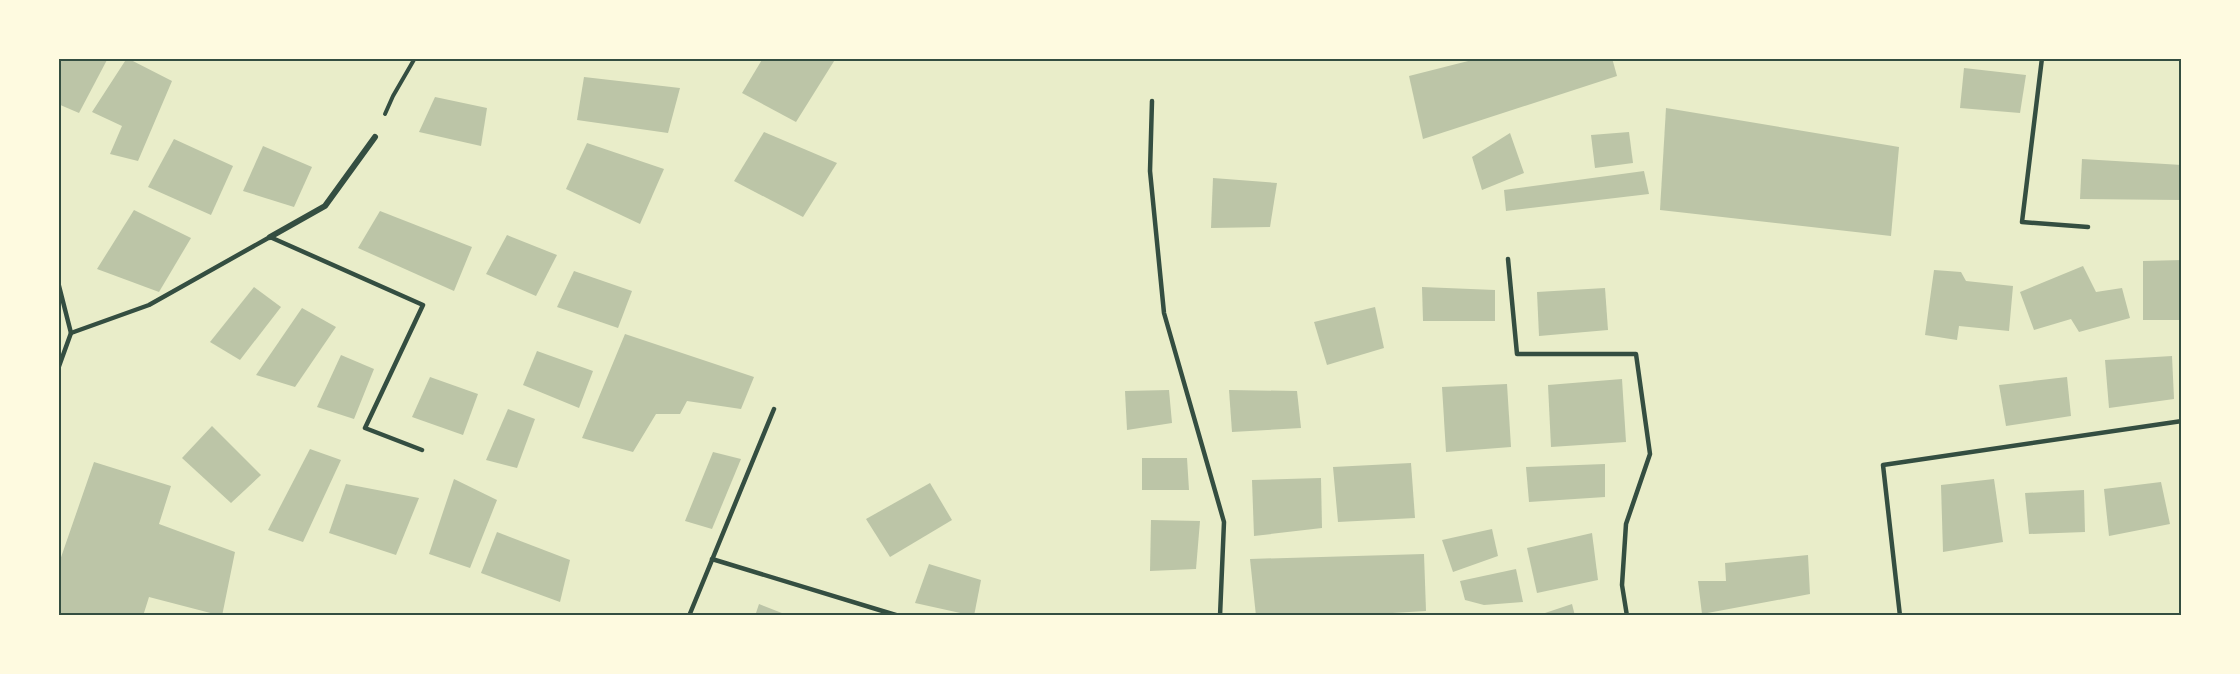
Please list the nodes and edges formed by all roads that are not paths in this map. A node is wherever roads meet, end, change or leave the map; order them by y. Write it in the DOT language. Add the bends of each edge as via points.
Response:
graph roads {
  1 [pos="2042,58"];
  2 [pos="1152,101"];
  3 [pos="375,137"];
  4 [pos="2088,227"];
  5 [pos="270,237"];
  6 [pos="1508,259"];
  7 [pos="58,282"];
  8 [pos="71,333"];
  9 [pos="58,369"];
  10 [pos="774,409"];
  11 [pos="2181,421"];
  12 [pos="422,450"];
  13 [pos="712,559"];
  14 [pos="689,615"];
  15 [pos="899,615"];
  16 [pos="1220,615"];
  17 [pos="1627,615"];
  18 [pos="1900,615"];
  1 -- 4 [label="lane" via="2022,222"];
  2 -- 16 [label="lane" via="1150,171 1164,313 1224,522"];
  3 -- 5 [label="street" via="325,206"];
  5 -- 8 [label="lane" via="149,305"];
  5 -- 12 [label="lane" via="423,305 364,428"];
  6 -- 17 [label="lane" via="1517,354 1636,354 1650,454 1626,524 1622,585"];
  7 -- 8 [label="lane"];
  8 -- 9 [label="lane"];
  10 -- 13 [label="lane"];
  11 -- 18 [label="lane" via="1883,465"];
  13 -- 14 [label="lane"];
  13 -- 15 [label="lane"];
}
